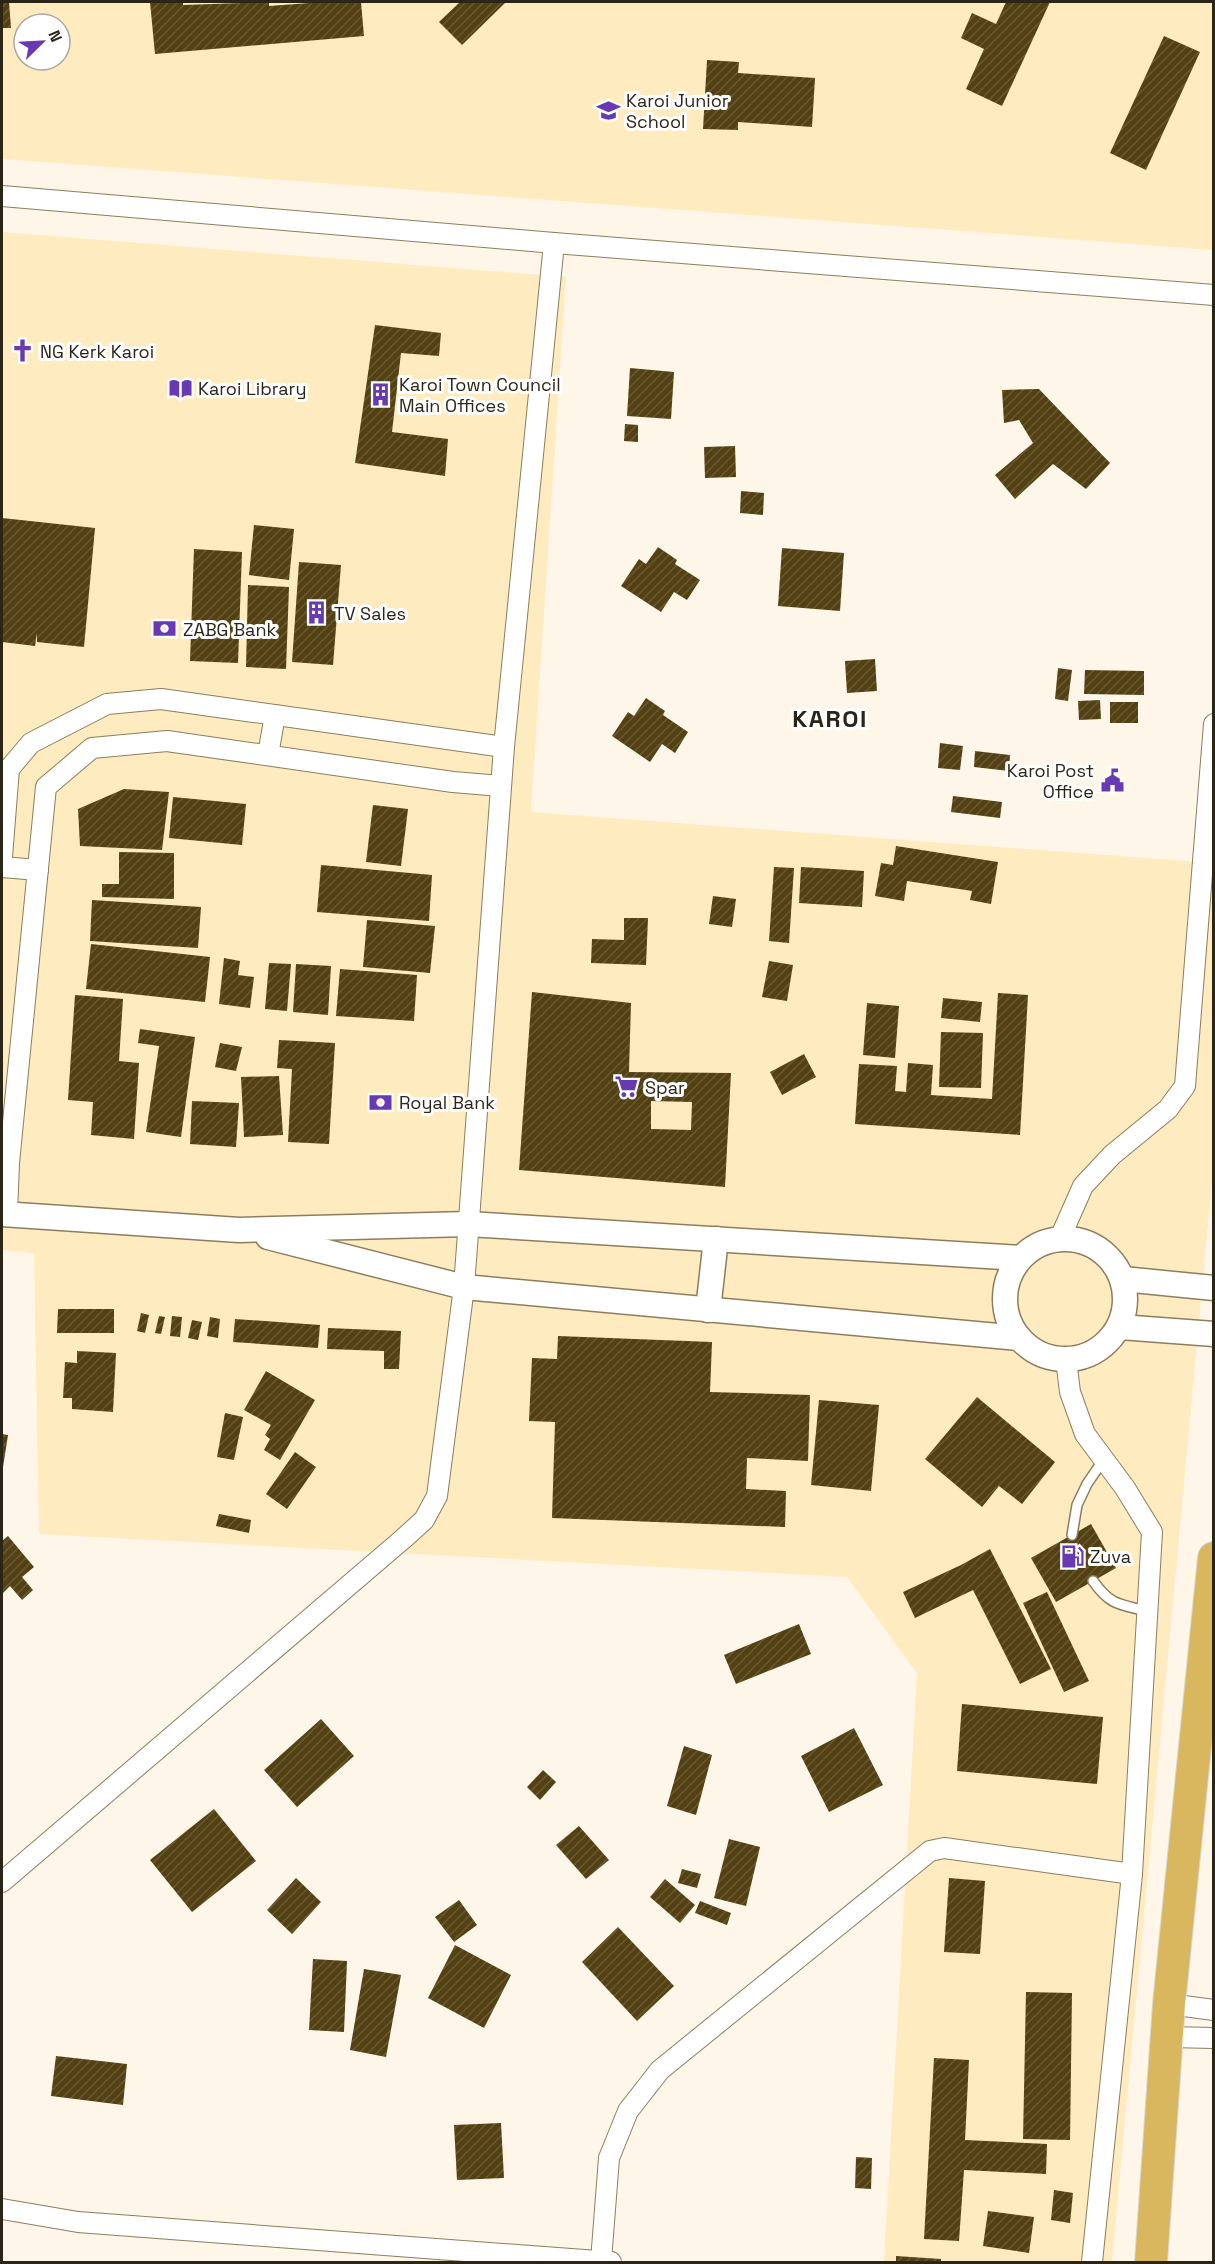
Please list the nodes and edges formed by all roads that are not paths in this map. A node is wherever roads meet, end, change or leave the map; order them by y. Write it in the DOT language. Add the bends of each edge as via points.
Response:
graph roads {
  1 [pos="2,196"];
  2 [pos="554,243"];
  3 [pos="1214,296"];
  4 [pos="275,715"];
  5 [pos="1214,724"];
  6 [pos="504,747"];
  7 [pos="268,755"];
  8 [pos="501,786"];
  9 [pos="2,857"];
  10 [pos="2,867"];
  11 [pos="38,870"];
  12 [pos="4,1214"];
  13 [pos="468,1224"];
  14 [pos="239,1230"];
  15 [pos="1060,1238"];
  16 [pos="716,1239"];
  17 [pos="1020,1258"];
  18 [pos="1123,1279"];
  19 [pos="464,1287"];
  20 [pos="1214,1288"];
  21 [pos="708,1310"];
  22 [pos="1120,1327"];
  23 [pos="1214,1334"];
  24 [pos="1018,1338"];
  25 [pos="1066,1359"];
  26 [pos="1104,1459"];
  27 [pos="1072,1534"];
  28 [pos="1214,1558"];
  29 [pos="1093,1581"];
  30 [pos="1147,1611"];
  31 [pos="1132,1874"];
  32 [pos="2,1882"];
  33 [pos="1169,2004"];
  34 [pos="1214,2010"];
  35 [pos="1168,2037"];
  36 [pos="1214,2038"];
  37 [pos="2,2209"];
  38 [pos="606,2262"];
  39 [pos="1092,2262"];
  40 [pos="1151,2262"];
  1 -- 2 [label="street"];
  2 -- 3 [label="street"];
  2 -- 6 [label="street"];
  4 -- 6 [label="street"];
  4 -- 7 [label="street"];
  4 -- 9 [label="street" via="161,699 108,705 62,726 31,743 9,769"];
  5 -- 15 [label="street" via="1185,1086 1168,1109 1083,1186"];
  6 -- 8 [label="street"];
  7 -- 8 [label="street"];
  7 -- 11 [label="street" via="166,741 92,748 46,787"];
  8 -- 13 [label="street"];
  10 -- 11 [label="street"];
  11 -- 12 [label="street"];
  12 -- 14 [label="street"];
  13 -- 14 [label="street"];
  13 -- 16 [label="street"];
  13 -- 19 [label="street"];
  14 -- 19 [label="street"];
  15 -- 17 [label="street" via="1038,1244"];
  15 -- 18 [label="street" via="1098,1248"];
  16 -- 17 [label="street"];
  16 -- 21 [label="street"];
  17 -- 24 [label="street" via="1006,1284 1006,1312"];
  18 -- 20 [label="street"];
  18 -- 22 [label="street" via="1126,1303"];
  19 -- 21 [label="street"];
  19 -- 32 [label="street" via="437,1496 424,1520"];
  21 -- 24 [label="street"];
  22 -- 23 [label="street"];
  22 -- 25 [label="street" via="1104,1347 1081,1358"];
  24 -- 25 [label="street" via="1041,1356"];
  25 -- 26 [label="street" via="1070,1392 1086,1434"];
  26 -- 27 [label="lane" via="1077,1505"];
  26 -- 30 [label="street" via="1152,1532"];
  28 -- 33 [label="highway"];
  29 -- 30 [label="lane" via="1105,1597 1119,1605"];
  30 -- 31 [label="street"];
  31 -- 38 [label="street" via="944,1848 923,1855 660,2070 628,2111 609,2158"];
  31 -- 39 [label="street"];
  33 -- 34 [label="street"];
  33 -- 35 [label="highway"];
  35 -- 36 [label="street"];
  35 -- 40 [label="highway"];
  37 -- 38 [label="street" via="78,2222"];
}
